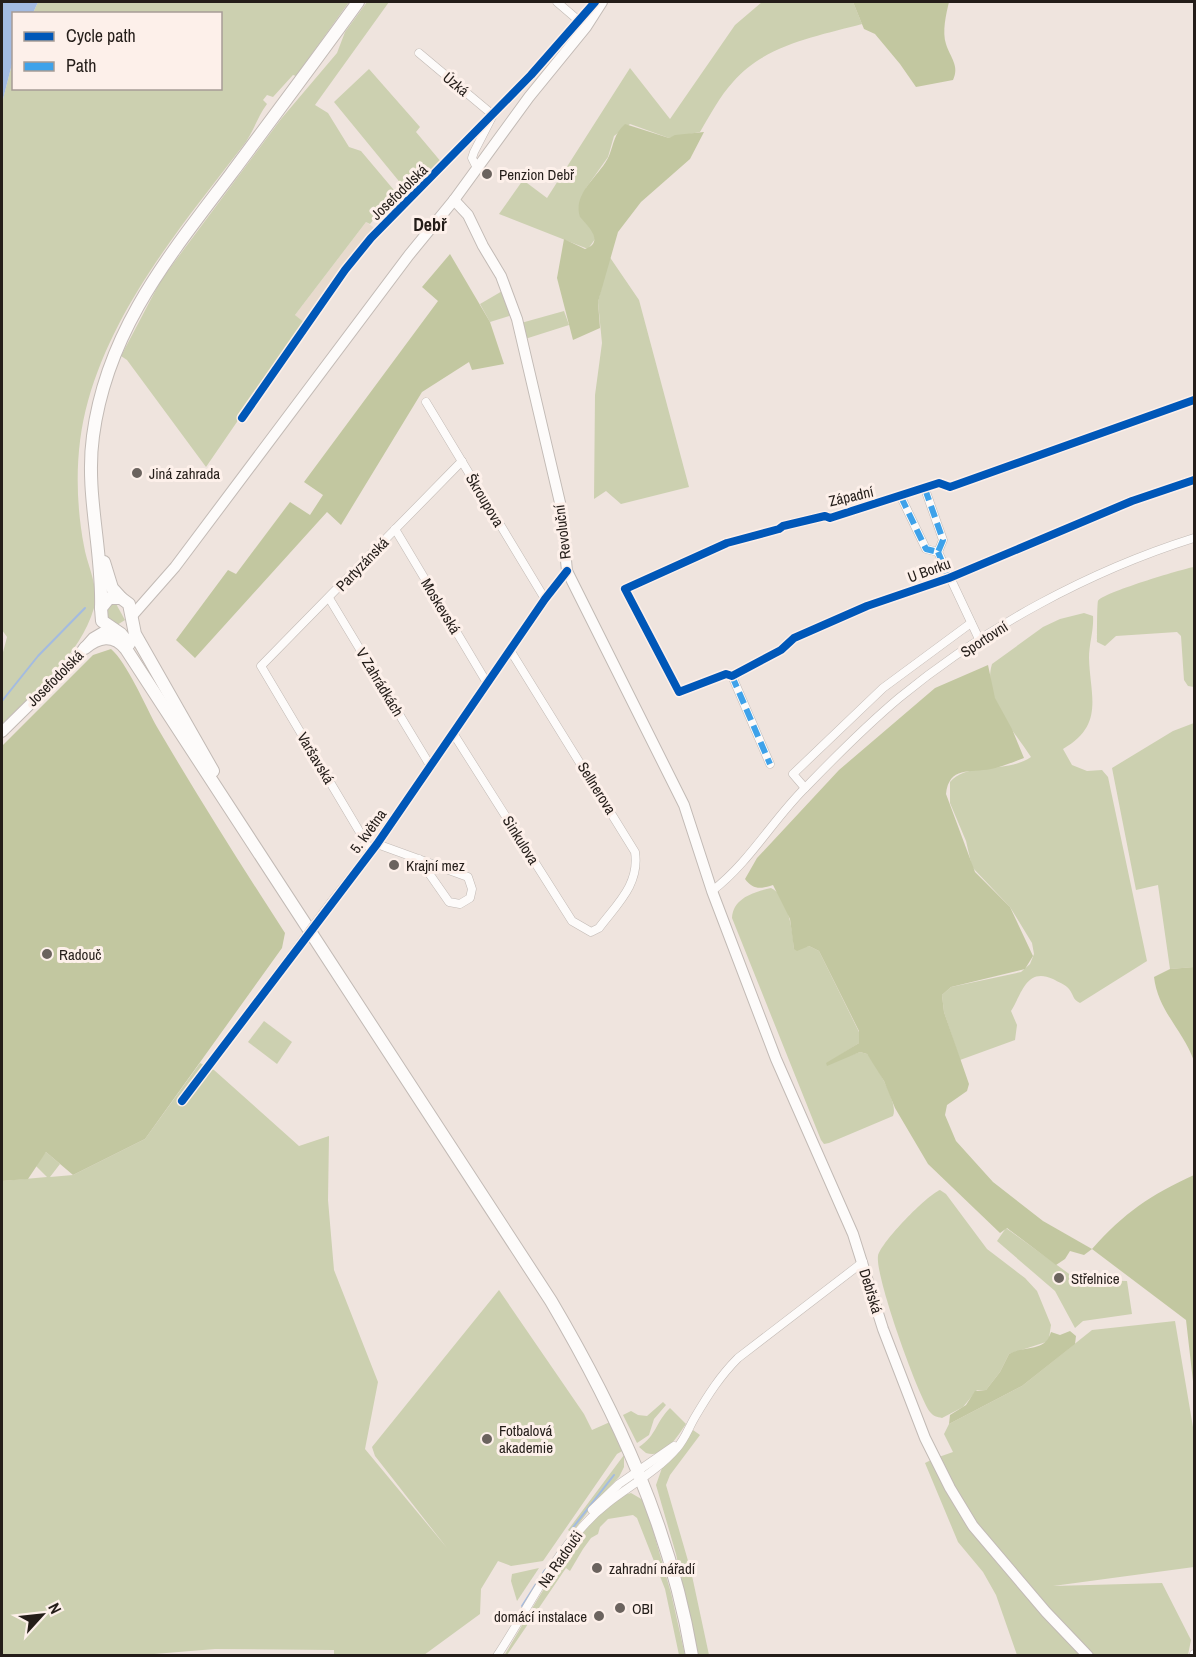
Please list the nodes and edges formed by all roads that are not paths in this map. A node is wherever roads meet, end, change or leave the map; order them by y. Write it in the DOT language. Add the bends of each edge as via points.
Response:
graph roads {
  1 [pos="358,2"];
  2 [pos="558,2"];
  3 [pos="595,2"];
  4 [pos="602,2"];
  5 [pos="578,20"];
  6 [pos="419,53"];
  7 [pos="493,115"];
  8 [pos="477,168"];
  9 [pos="454,200"];
  10 [pos="1194,400"];
  11 [pos="426,402"];
  12 [pos="242,418"];
  13 [pos="462,461"];
  14 [pos="1194,480"];
  15 [pos="925,489"];
  16 [pos="901,497"];
  17 [pos="395,529"];
  18 [pos="94,531"];
  19 [pos="1194,538"];
  20 [pos="938,552"];
  21 [pos="567,571"];
  22 [pos="949,578"];
  23 [pos="156,589"];
  24 [pos="122,598"];
  25 [pos="329,598"];
  26 [pos="545,598"];
  27 [pos="100,609"];
  28 [pos="131,617"];
  29 [pos="971,623"];
  30 [pos="110,628"];
  31 [pos="979,639"];
  32 [pos="85,648"];
  33 [pos="510,650"];
  34 [pos="261,666"];
  35 [pos="732,676"];
  36 [pos="487,683"];
  37 [pos="149,685"];
  38 [pos="679,692"];
  39 [pos="2,732"];
  40 [pos="453,733"];
  41 [pos="770,764"];
  42 [pos="431,767"];
  43 [pos="805,788"];
  44 [pos="236,815"];
  45 [pos="377,844"];
  46 [pos="371,851"];
  47 [pos="419,859"];
  48 [pos="712,891"];
  49 [pos="599,928"];
  50 [pos="182,1101"];
  51 [pos="863,1262"];
  52 [pos="641,1475"];
  53 [pos="497,1656"];
  54 [pos="692,1656"];
  55 [pos="1088,1656"];
  1 -- 18 [label="main road" via="162,266 128,320 108,369 94,423 90,478"];
  2 -- 5 [label="street"];
  3 -- 5 [label="street, Josefodolská"];
  4 -- 8 [label="main road"];
  5 -- 7 [label="street, Josefodolská"];
  6 -- 7 [label="street, Úzká"];
  7 -- 8 [label="street, Josefodolská" via="472,158"];
  7 -- 12 [label="street, Josefodolská" via="371,238"];
  8 -- 9 [label="main road"];
  9 -- 21 [label="main road, Revoluční" via="468,215 501,276 517,319 561,507"];
  9 -- 23 [label="main road"];
  10 -- 15 [label="street, Západní" via="950,487 939,483"];
  11 -- 13 [label="street, Škroupova"];
  13 -- 17 [label="street, Partyzánská"];
  13 -- 26 [label="street, Škroupova"];
  14 -- 22 [label="street, U Borku" via="1132,501"];
  15 -- 16 [label="street, Západní"];
  15 -- 20 [label="street" via="943,540"];
  16 -- 20 [label="street" via="926,549"];
  16 -- 38 [label="street, Západní" via="727,543 625,589"];
  17 -- 25 [label="street, Partyzánská"];
  17 -- 36 [label="street, Moskevská"];
  18 -- 24 [label="main road" via="111,584"];
  18 -- 27 [label="main road"];
  19 -- 31 [label="street, Sportovní" via="1089,580"];
  20 -- 22 [label="street, U Borku"];
  21 -- 26 [label="street, 5. května"];
  21 -- 48 [label="main road, Revoluční" via="671,775"];
  22 -- 29 [label="street, U Borku"];
  22 -- 35 [label="street, U Borku" via="867,606 794,638 782,650"];
  23 -- 24 [label="main road" via="134,598"];
  23 -- 28 [label="main road"];
  24 -- 27 [label="main road" via="109,598"];
  24 -- 28 [label="main road" via="130,606"];
  25 -- 34 [label="street, Partyzánská"];
  25 -- 42 [label="street, V Zahrádkách"];
  26 -- 33 [label="street, 5. května"];
  27 -- 30 [label="main road" via="102,621"];
  27 -- 32 [label="main road"];
  28 -- 30 [label="main road" via="124,627"];
  28 -- 44 [label="main road" via="139,643"];
  29 -- 31 [label="street, U Borku"];
  29 -- 43 [label="street, Sportovní" via="883,688 793,774"];
  30 -- 32 [label="main road, Josefodolská" via="100,632"];
  30 -- 37 [label="main road" via="126,639"];
  31 -- 43 [label="street, Sportovní" via="899,698"];
  32 -- 37 [label="main road" via="98,639 116,640 126,648"];
  32 -- 39 [label="main road, Josefodolská"];
  33 -- 36 [label="street, 5. května"];
  33 -- 49 [label="street, Sellnerova" via="635,852 633,884"];
  34 -- 46 [label="street, Varšavská"];
  35 -- 38 [label="street, U Borku" via="726,674"];
  35 -- 41 [label="street"];
  36 -- 40 [label="street, 5. května"];
  37 -- 44 [label="main road"];
  40 -- 42 [label="street, 5. května"];
  40 -- 49 [label="street, Sinkulova" via="572,921 591,932"];
  42 -- 45 [label="street, 5. května"];
  43 -- 48 [label="street, Sportovní" via="740,866"];
  44 -- 52 [label="main road" via="551,1301 593,1373"];
  45 -- 46 [label="street, 5. května"];
  45 -- 47 [label="street"];
  46 -- 50 [label="street, 5. května, bridge"];
  47 -- 47 [label="street" via="468,877 470,898 460,904 449,902"];
  48 -- 51 [label="main road, Debřská" via="776,1059"];
  51 -- 52 [label="street, Na Radouči" via="738,1358 711,1389 687,1431"];
  51 -- 55 [label="main road, Debřská" via="903,1385 950,1488 973,1526 1008,1570"];
  52 -- 53 [label="street, Na Radouči" via="604,1496"];
  52 -- 54 [label="main road" via="671,1563"];
}
